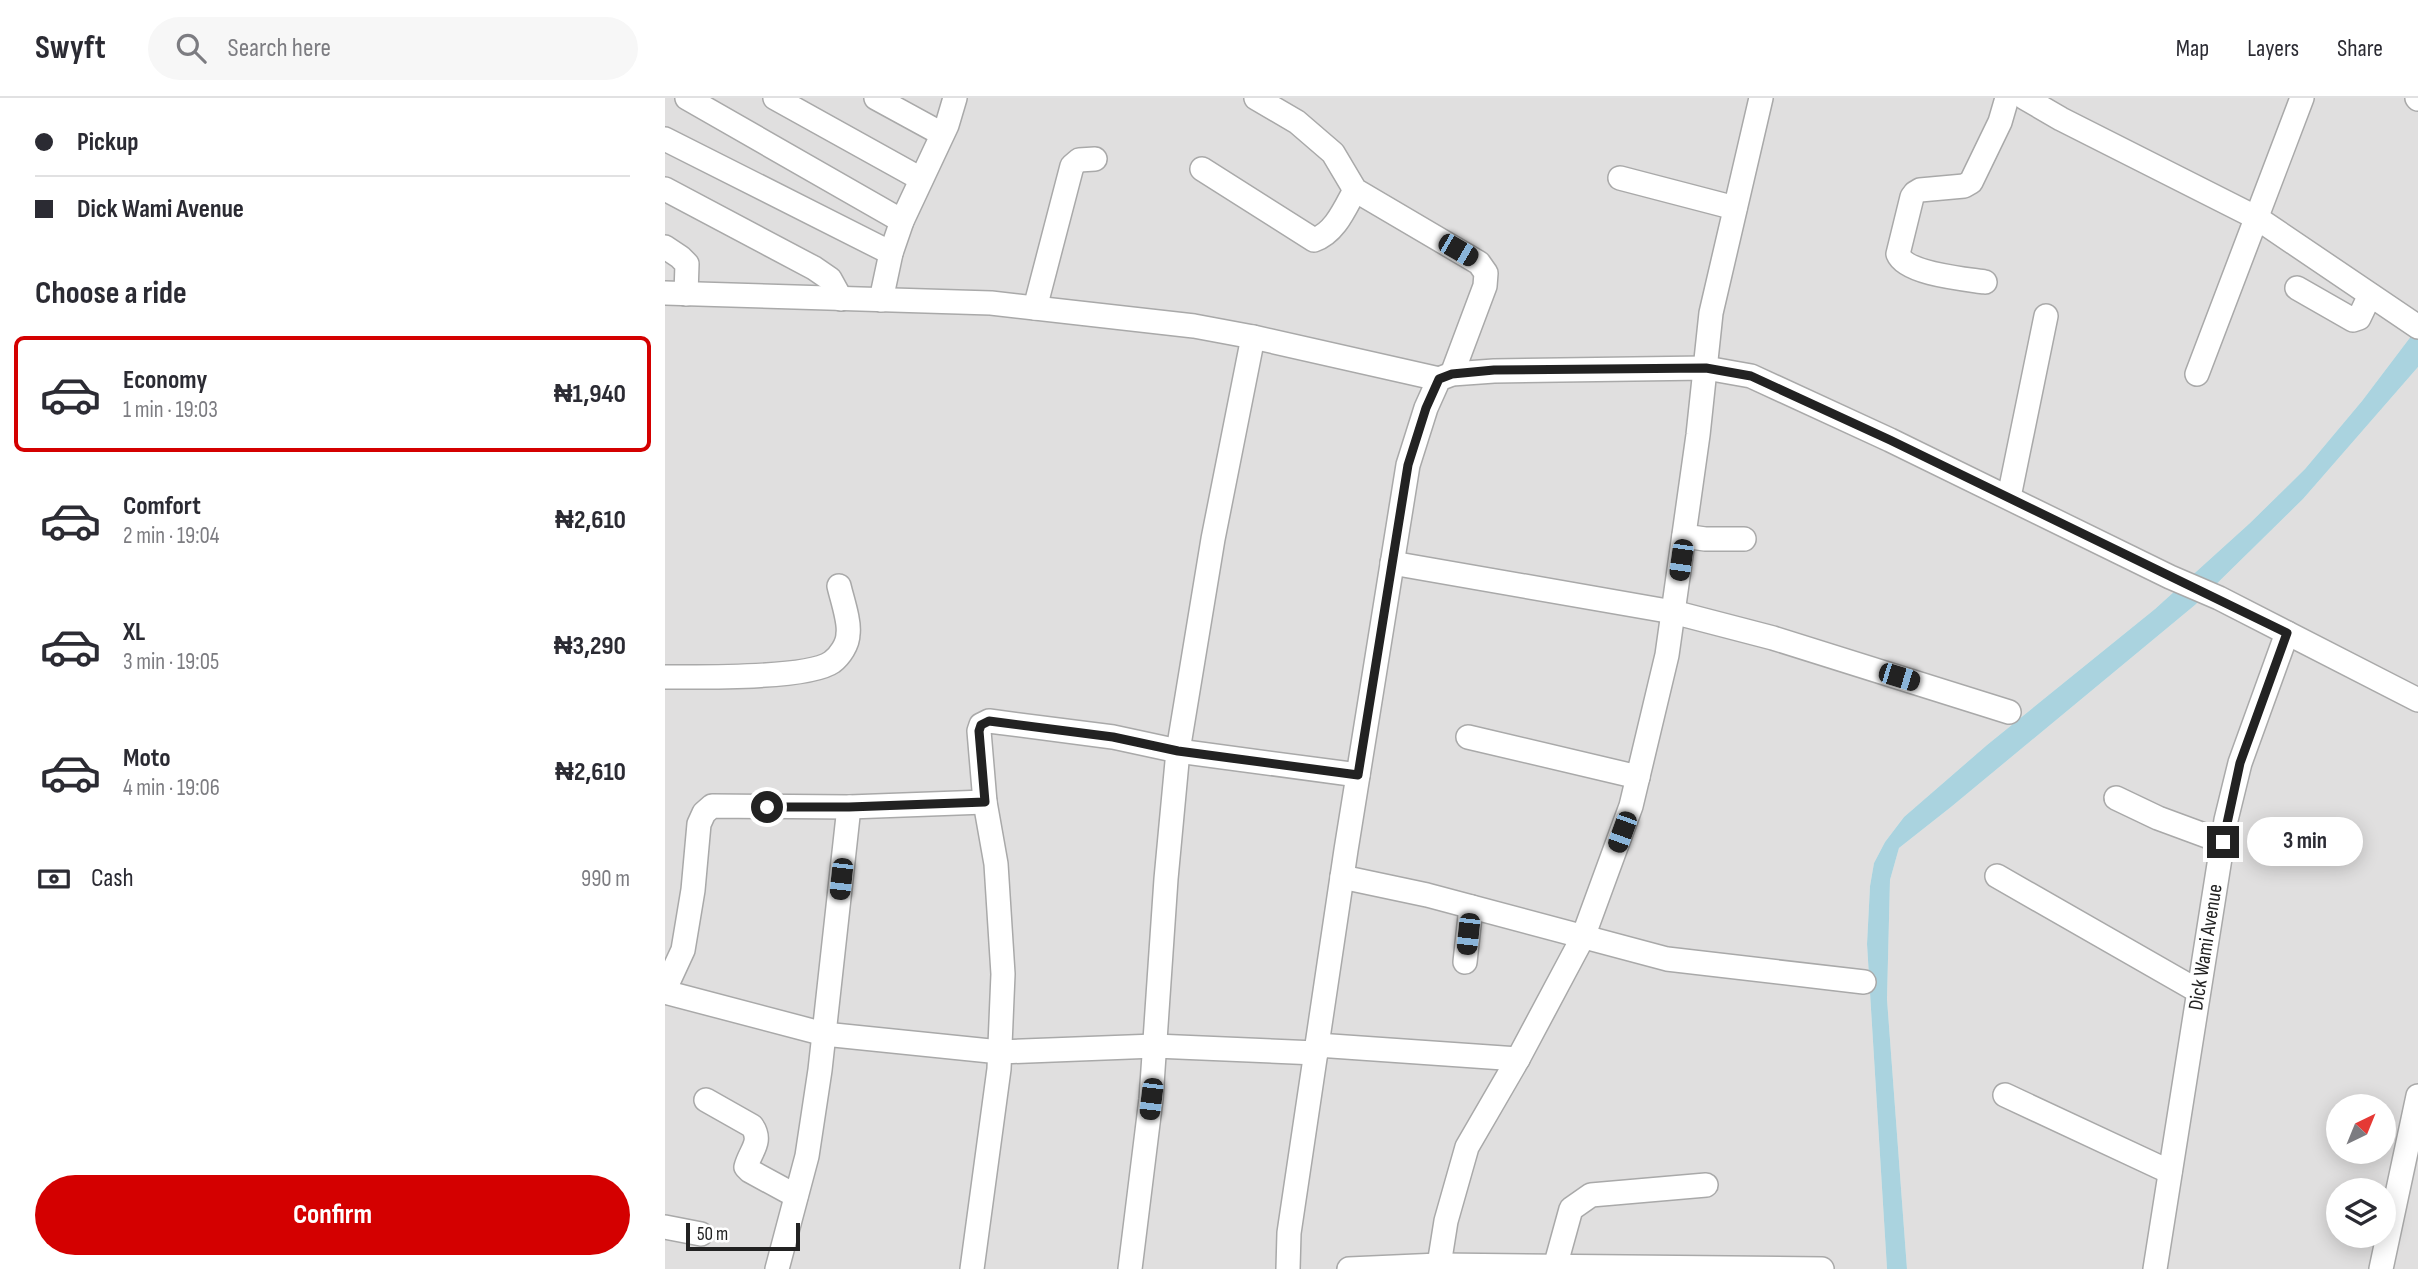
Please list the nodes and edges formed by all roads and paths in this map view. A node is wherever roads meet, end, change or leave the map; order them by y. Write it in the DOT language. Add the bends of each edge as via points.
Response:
graph roads {
  1 [pos="687,98"];
  2 [pos="775,98"];
  3 [pos="876,98"];
  4 [pos="955,98"];
  5 [pos="1256,98"];
  6 [pos="2007,98"];
  7 [pos="2025,98"];
  8 [pos="2302,98"];
  9 [pos="1756,100"];
  10 [pos="2065,108"];
  11 [pos="942,134"];
  12 [pos="665,139"];
  13 [pos="1095,159"];
  14 [pos="1202,169"];
  15 [pos="1620,178"];
  16 [pos="921,179"];
  17 [pos="665,189"];
  18 [pos="1355,190"];
  19 [pos="1735,208"];
  20 [pos="2257,218"];
  21 [pos="902,221"];
  22 [pos="665,247"];
  23 [pos="891,253"];
  24 [pos="1985,282"];
  25 [pos="2297,288"];
  26 [pos="675,294"];
  27 [pos="2370,295"];
  28 [pos="841,299"];
  29 [pos="881,300"];
  30 [pos="1035,308"];
  31 [pos="2046,316"];
  32 [pos="2415,326"];
  33 [pos="1253,337"];
  34 [pos="1706,368"];
  35 [pos="2197,374"];
  36 [pos="1446,377"];
  37 [pos="2009,497"];
  38 [pos="1684,536"];
  39 [pos="1744,539"];
  40 [pos="1392,563"];
  41 [pos="839,586"];
  42 [pos="1673,612"];
  43 [pos="2287,633"];
  44 [pos="665,677"];
  45 [pos="2418,700"];
  46 [pos="2009,712"];
  47 [pos="1468,737"];
  48 [pos="1178,751"];
  49 [pos="1358,775"];
  50 [pos="1638,777"];
  51 [pos="2116,797"];
  52 [pos="985,802"];
  53 [pos="849,807"];
  54 [pos="2223,842"];
  55 [pos="1997,876"];
  56 [pos="1342,877"];
  57 [pos="1471,907"];
  58 [pos="1583,937"];
  59 [pos="1465,962"];
  60 [pos="1864,982"];
  61 [pos="665,991"];
  62 [pos="2198,991"];
  63 [pos="824,1034"];
  64 [pos="1155,1046"];
  65 [pos="1316,1049"];
  66 [pos="1000,1052"];
  67 [pos="1518,1059"];
  68 [pos="2005,1095"];
  69 [pos="2418,1096"];
  70 [pos="706,1100"];
  71 [pos="2170,1172"];
  72 [pos="1706,1185"];
  73 [pos="796,1196"];
  74 [pos="665,1227"];
  75 [pos="701,1234"];
  76 [pos="1439,1265"];
  77 [pos="1555,1267"];
  78 [pos="1531,1268"];
  79 [pos="777,1269"];
  80 [pos="972,1269"];
  81 [pos="1130,1269"];
  82 [pos="1288,1269"];
  83 [pos="1349,1269"];
  84 [pos="1641,1269"];
  85 [pos="1822,1269"];
  86 [pos="2155,1269"];
  87 [pos="2381,1269"];
  1 -- 21 [label="street"];
  2 -- 16 [label="street"];
  3 -- 11 [label="street"];
  4 -- 11 [label="street"];
  5 -- 18 [label="street" via="1297,122 1333,153"];
  6 -- 24 [label="street" via="1972,182 1920,190 1912,197 1898,254 1905,264 1926,271"];
  7 -- 10 [label="street"];
  8 -- 20 [label="street"];
  9 -- 19 [label="street"];
  10 -- 20 [label="street"];
  11 -- 16 [label="street"];
  12 -- 23 [label="street"];
  13 -- 30 [label="street" via="1079,160 1072,166"];
  14 -- 18 [label="street" via="1314,240 1336,223"];
  15 -- 19 [label="street"];
  16 -- 21 [label="street"];
  17 -- 28 [label="street" via="814,268 830,279"];
  18 -- 36 [label="street" via="1479,262 1486,273 1485,286"];
  19 -- 34 [label="street" via="1711,313"];
  20 -- 27 [label="street"];
  20 -- 35 [label="street"];
  21 -- 23 [label="street"];
  22 -- 26 [label="street" via="687,264"];
  23 -- 29 [label="street"];
  25 -- 27 [label="street" via="2353,320 2359,318"];
  26 -- 28 [label="street"];
  27 -- 32 [label="street"];
  28 -- 29 [label="street"];
  29 -- 30 [label="street"];
  30 -- 33 [label="street"];
  31 -- 37 [label="street"];
  33 -- 36 [label="street"];
  33 -- 48 [label="street"];
  34 -- 36 [label="street" via="1494,370"];
  34 -- 37 [label="street" via="1751,376"];
  34 -- 38 [label="street"];
  36 -- 40 [label="street" via="1426,408 1408,465"];
  37 -- 43 [label="street"];
  38 -- 39 [label="street"];
  38 -- 42 [label="street"];
  40 -- 42 [label="street"];
  40 -- 49 [label="street"];
  41 -- 44 [label="street" via="849,634 842,652 831,663 749,677"];
  42 -- 46 [label="street"];
  42 -- 50 [label="street"];
  43 -- 45 [label="street"];
  43 -- 54 [label="street, Dick Wami Avenue" via="2240,763"];
  47 -- 50 [label="street"];
  48 -- 49 [label="street"];
  48 -- 52 [label="street" via="1113,737 989,721 979,731"];
  48 -- 64 [label="street"];
  49 -- 56 [label="street"];
  50 -- 58 [label="street"];
  51 -- 54 [label="street"];
  52 -- 53 [label="street"];
  52 -- 66 [label="street" via="1001,922"];
  53 -- 61 [label="street" via="712,806 704,813 683,950"];
  53 -- 63 [label="street"];
  54 -- 62 [label="street, Dick Wami Avenue"];
  55 -- 62 [label="street"];
  56 -- 57 [label="street"];
  56 -- 65 [label="street"];
  57 -- 58 [label="street"];
  57 -- 59 [label="street"];
  58 -- 60 [label="street" via="1667,959"];
  58 -- 67 [label="street"];
  61 -- 63 [label="street"];
  62 -- 71 [label="street, Dick Wami Avenue"];
  63 -- 66 [label="street"];
  63 -- 73 [label="street" via="807,1156"];
  64 -- 65 [label="street"];
  64 -- 66 [label="street"];
  64 -- 81 [label="street"];
  65 -- 67 [label="street"];
  65 -- 82 [label="street" via="1289,1233"];
  66 -- 80 [label="street"];
  67 -- 76 [label="street" via="1467,1147"];
  68 -- 71 [label="street"];
  69 -- 87 [label="street"];
  70 -- 73 [label="street" via="757,1133 746,1167"];
  71 -- 86 [label="street, Dick Wami Avenue"];
  72 -- 77 [label="street" via="1591,1195 1571,1209"];
  73 -- 79 [label="street"];
  74 -- 75 [label="street"];
  76 -- 78 [label="street"];
  76 -- 83 [label="street"];
  77 -- 78 [label="street"];
  77 -- 84 [label="street"];
  84 -- 85 [label="street"];
}
